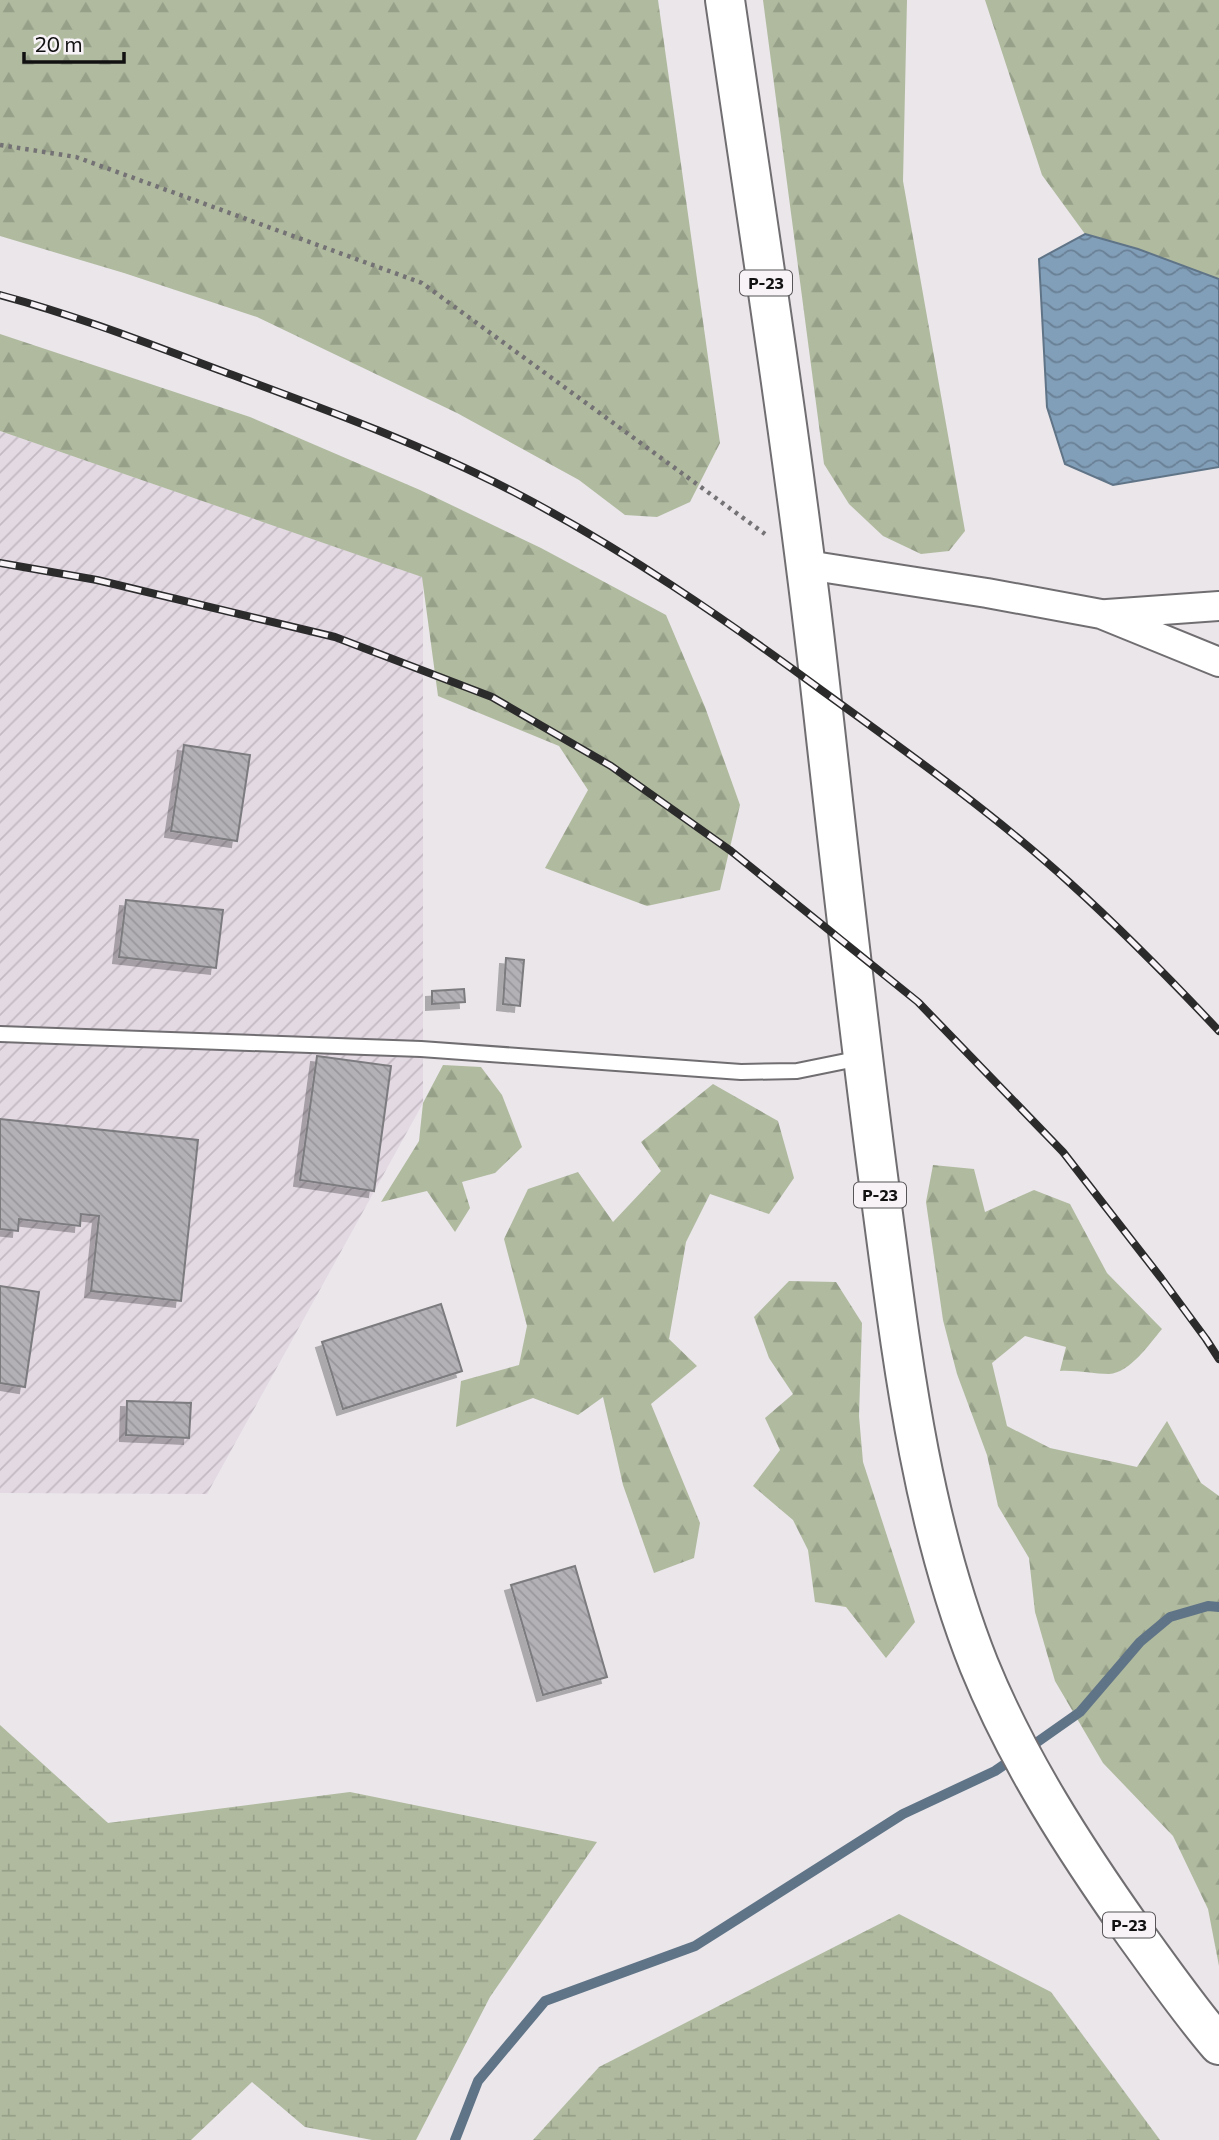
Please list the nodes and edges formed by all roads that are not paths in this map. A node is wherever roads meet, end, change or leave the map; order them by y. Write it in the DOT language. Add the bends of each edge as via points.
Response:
graph roads {
  1 [pos="725,0"];
  2 [pos="807,565"];
  3 [pos="1219,606"];
  4 [pos="1101,614"];
  5 [pos="1219,662"];
  6 [pos="0,1034"];
  7 [pos="862,1058"];
  8 [pos="1219,2045"];
  1 -- 2 [label="main road, Р-23"];
  2 -- 4 [label="street"];
  2 -- 7 [label="main road, Р-23"];
  3 -- 4 [label="street"];
  4 -- 5 [label="street"];
  6 -- 7 [label="lane" via="421,1049 741,1072 797,1071"];
  7 -- 8 [label="main road, Р-23" via="908,1390 933,1517 979,1664 1047,1801 1100,1884"];
}
